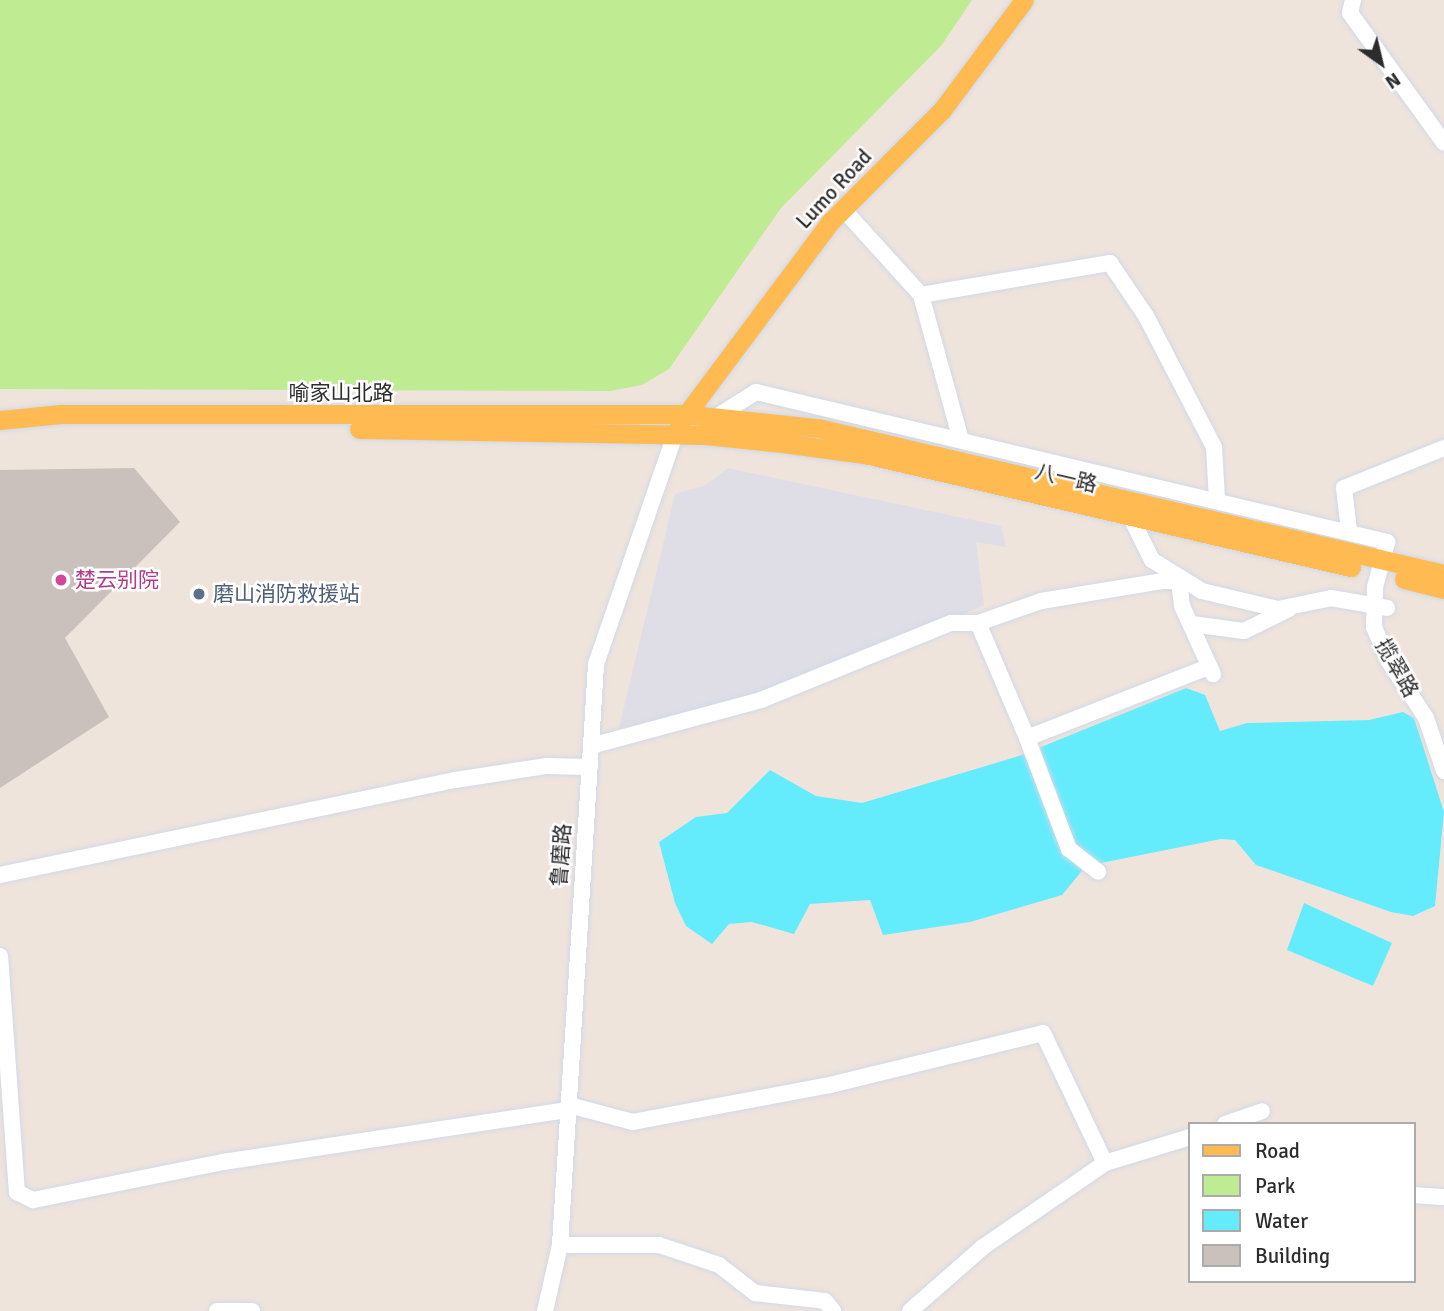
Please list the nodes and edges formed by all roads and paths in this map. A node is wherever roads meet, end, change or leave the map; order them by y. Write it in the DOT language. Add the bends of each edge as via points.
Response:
graph roads {
  1 [pos="1024,0"];
  2 [pos="1353,0"];
  3 [pos="1444,143"];
  4 [pos="843,209"];
  5 [pos="921,295"];
  6 [pos="682,414"];
  7 [pos="0,420"];
  8 [pos="711,421"];
  9 [pos="0,432"];
  10 [pos="675,435"];
  11 [pos="960,437"];
  12 [pos="1444,448"];
  13 [pos="1217,499"];
  14 [pos="1130,516"];
  15 [pos="1349,531"];
  16 [pos="1380,567"];
  17 [pos="1410,573"];
  18 [pos="1444,574"];
  19 [pos="1179,581"];
  20 [pos="1444,589"];
  21 [pos="1291,608"];
  22 [pos="1379,609"];
  23 [pos="978,623"];
  24 [pos="1192,624"];
  25 [pos="1027,738"];
  26 [pos="591,746"];
  27 [pos="589,767"];
  28 [pos="1444,771"];
  29 [pos="1098,872"];
  30 [pos="0,875"];
  31 [pos="0,956"];
  32 [pos="568,1108"];
  33 [pos="1262,1111"];
  34 [pos="1231,1122"];
  35 [pos="1188,1138"];
  36 [pos="1105,1163"];
  37 [pos="1416,1195"];
  38 [pos="1444,1197"];
  39 [pos="560,1245"];
  40 [pos="217,1311"];
  41 [pos="252,1311"];
  42 [pos="541,1311"];
  43 [pos="833,1311"];
  44 [pos="910,1311"];
  1 -- 4 [label="main road, Lumo Road" via="942,110"];
  2 -- 3 [label="street" via="1350,13"];
  4 -- 5 [label="street"];
  4 -- 6 [label="main road, Lumo Road"];
  5 -- 11 [label="street"];
  5 -- 13 [label="street" via="1110,263 1146,316 1213,447"];
  6 -- 7 [label="main road, 喻家山北路" via="61,414"];
  6 -- 8 [label="main road, 八一路"];
  6 -- 10 [label="main road, 鲁磨路"];
  8 -- 11 [label="street" via="756,392"];
  8 -- 16 [label="main road, 八一路" via="872,438"];
  9 -- 10 [label="main road, 喻家山北路" via="61,426"];
  10 -- 14 [label="main road, 八一路" via="869,455"];
  10 -- 26 [label="street, 鲁磨路" via="596,664"];
  11 -- 13 [label="street"];
  12 -- 15 [label="street" via="1345,488"];
  13 -- 15 [label="street"];
  14 -- 16 [label="main road, 八一路"];
  14 -- 19 [label="street" via="1152,559"];
  15 -- 16 [label="street" via="1387,542"];
  16 -- 17 [label="main road, 八一路"];
  16 -- 22 [label="street"];
  17 -- 18 [label="main road, 八一路"];
  17 -- 20 [label="main road, 八一路"];
  19 -- 21 [label="street" via="1235,600"];
  19 -- 23 [label="street" via="1041,601"];
  19 -- 24 [label="street"];
  21 -- 22 [label="street" via="1331,598"];
  21 -- 24 [label="street" via="1244,631"];
  22 -- 28 [label="street, 揽翠路" via="1388,660 1426,718"];
  23 -- 25 [label="street"];
  23 -- 26 [label="street" via="951,623 761,700"];
  24 -- 25 [label="street" via="1210,671"];
  25 -- 29 [label="street" via="1069,849"];
  26 -- 27 [label="street, 鲁磨路"];
  27 -- 30 [label="street" via="547,766 455,780"];
  27 -- 32 [label="street, 鲁磨路"];
  31 -- 32 [label="street" via="17,1192 33,1200 223,1162"];
  32 -- 36 [label="street" via="633,1122 830,1085 1043,1033"];
  32 -- 39 [label="street, 鲁磨路"];
  33 -- 34 [label="street"];
  35 -- 36 [label="street"];
  36 -- 44 [label="street" via="982,1247"];
  37 -- 38 [label="street"];
  39 -- 42 [label="street, 鲁磨路"];
  39 -- 43 [label="street" via="659,1245 719,1265 755,1293 825,1301"];
  40 -- 41 [label="street"];
}
